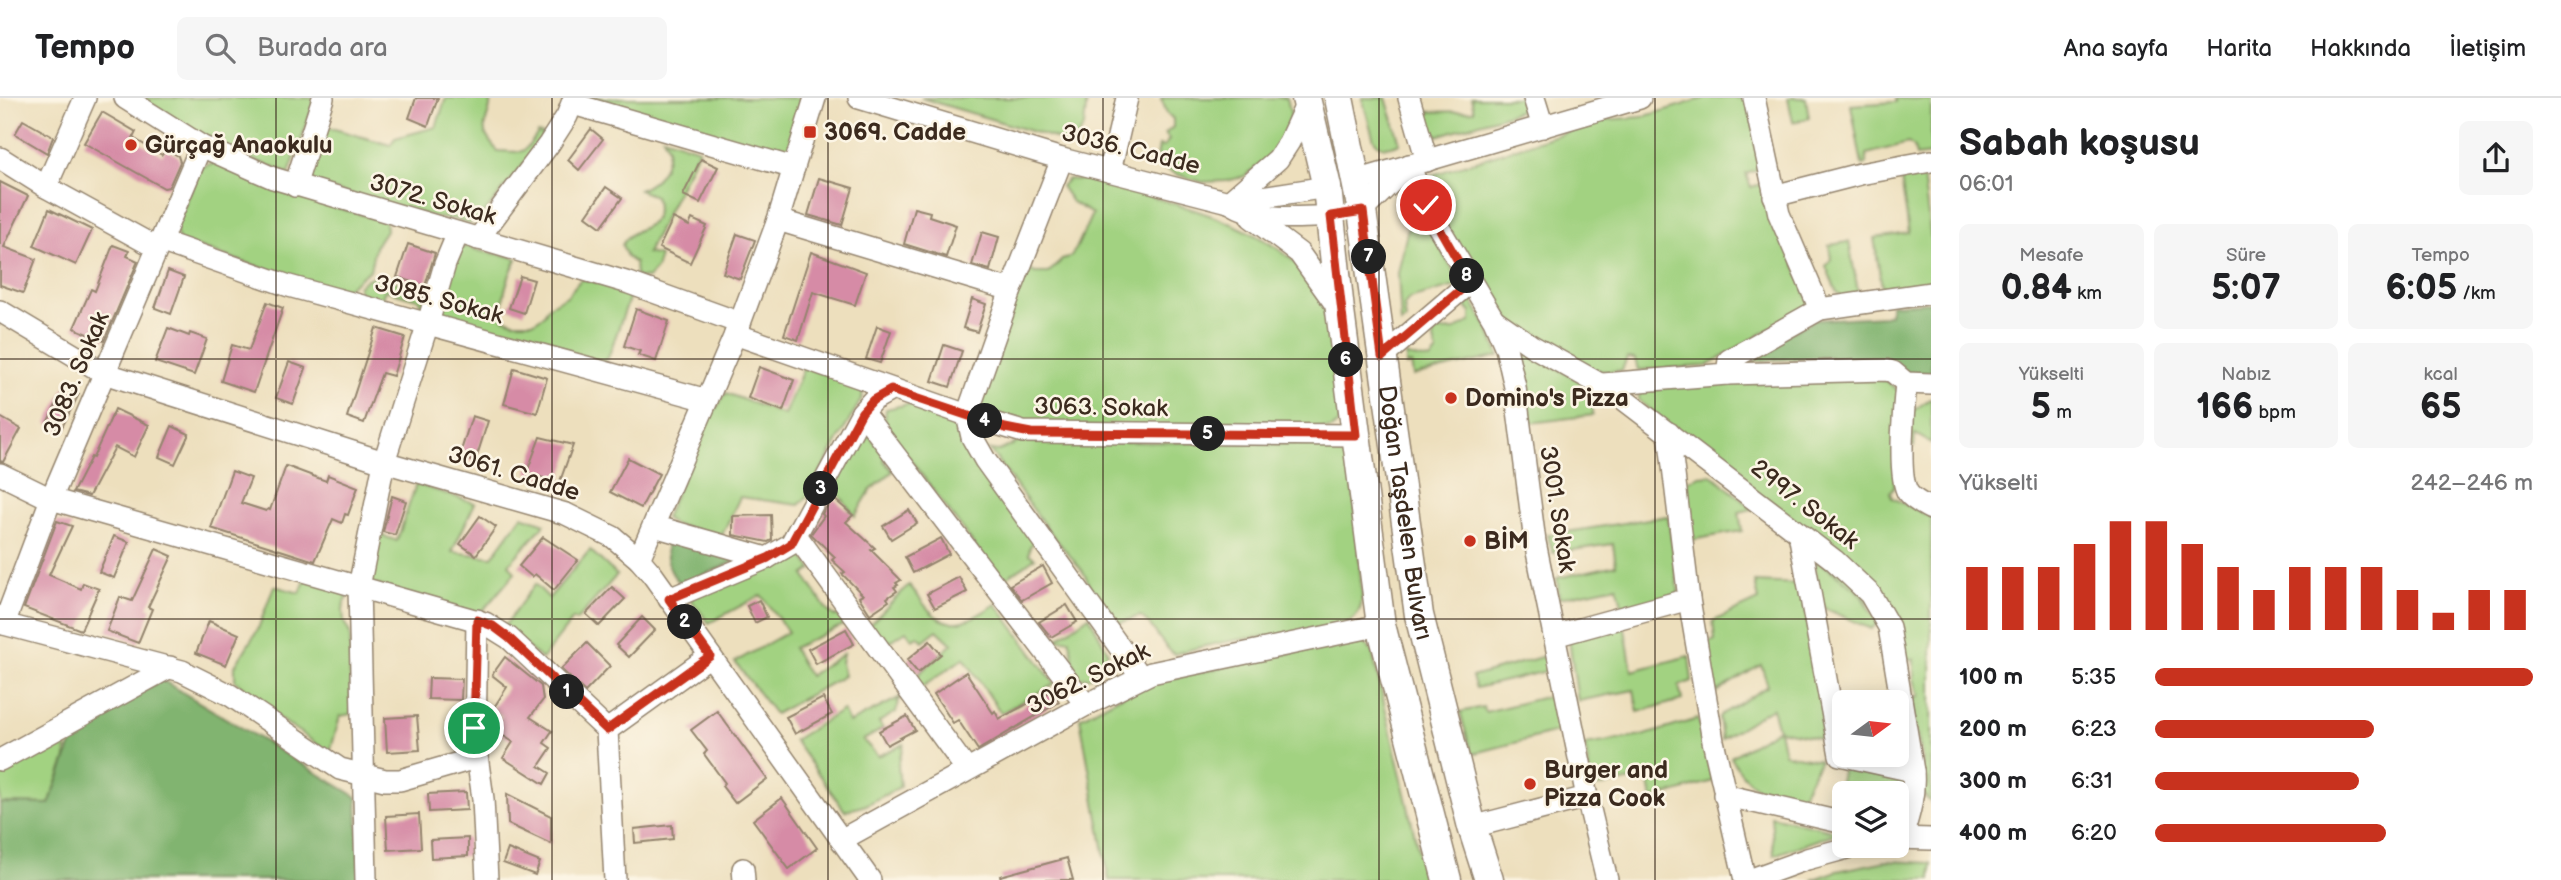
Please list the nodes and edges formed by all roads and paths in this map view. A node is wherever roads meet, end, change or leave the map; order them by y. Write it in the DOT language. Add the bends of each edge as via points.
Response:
graph roads {
  1 [pos="85,98"];
  2 [pos="125,98"];
  3 [pos="323,98"];
  4 [pos="815,98"];
  5 [pos="859,98"];
  6 [pos="1128,98"];
  7 [pos="1339,98"];
  8 [pos="1409,98"];
  9 [pos="1534,98"];
  10 [pos="1640,98"];
  11 [pos="1754,98"];
  12 [pos="573,101"];
  13 [pos="1307,101"];
  14 [pos="1543,127"];
  15 [pos="201,146"];
  16 [pos="0,158"];
  17 [pos="1062,159"];
  18 [pos="1931,161"];
  19 [pos="1418,163"];
  20 [pos="794,168"];
  21 [pos="1110,171"];
  22 [pos="1356,181"];
  23 [pos="295,186"];
  24 [pos="46,187"];
  25 [pos="1327,187"];
  26 [pos="1774,196"];
  27 [pos="1229,202"];
  28 [pos="1363,211"];
  29 [pos="1331,216"];
  30 [pos="778,220"];
  31 [pos="468,236"];
  32 [pos="158,244"];
  33 [pos="1470,282"];
  34 [pos="1011,290"];
  35 [pos="1931,293"];
  36 [pos="1820,309"];
  37 [pos="0,311"];
  38 [pos="1340,311"];
  39 [pos="1494,320"];
  40 [pos="429,323"];
  41 [pos="737,328"];
  42 [pos="1382,357"];
  43 [pos="104,373"];
  44 [pos="1727,373"];
  45 [pos="1906,383"];
  46 [pos="1603,384"];
  47 [pos="1931,384"];
  48 [pos="891,390"];
  49 [pos="707,400"];
  50 [pos="862,412"];
  51 [pos="967,415"];
  52 [pos="1669,433"];
  53 [pos="1356,435"];
  54 [pos="384,462"];
  55 [pos="0,474"];
  56 [pos="51,499"];
  57 [pos="1931,509"];
  58 [pos="654,526"];
  59 [pos="1799,533"];
  60 [pos="796,536"];
  61 [pos="768,558"];
  62 [pos="639,559"];
  63 [pos="359,587"];
  64 [pos="669,599"];
  65 [pos="1689,600"];
  66 [pos="477,620"];
  67 [pos="2,624"];
  68 [pos="1381,625"];
  69 [pos="1554,636"];
  70 [pos="710,656"];
  71 [pos="170,667"];
  72 [pos="1141,677"];
  73 [pos="1087,705"];
  74 [pos="607,730"];
  75 [pos="3,756"];
  76 [pos="477,758"];
  77 [pos="967,770"];
  78 [pos="1913,771"];
  79 [pos="362,775"];
  80 [pos="1724,795"];
  81 [pos="1587,797"];
  82 [pos="1909,808"];
  83 [pos="1832,821"];
  84 [pos="1472,827"];
  85 [pos="1909,838"];
  86 [pos="1931,839"];
  87 [pos="842,840"];
  88 [pos="1832,852"];
  89 [pos="366,880"];
  90 [pos="487,880"];
  91 [pos="615,880"];
  92 [pos="870,880"];
  93 [pos="1447,880"];
  94 [pos="1489,880"];
  95 [pos="1607,880"];
  96 [pos="1747,880"];
  1 -- 24 [label="street"];
  2 -- 15 [label="street, 3072. Sokak"];
  3 -- 23 [label="street"];
  4 -- 20 [label="street"];
  5 -- 17 [label="street, 3036. Cadde"];
  6 -- 21 [label="street"];
  7 -- 22 [label="main road, Doğan Taşdelen Bulvarı"];
  8 -- 19 [label="street, 3001. Sokak"];
  9 -- 14 [label="street"];
  10 -- 14 [label="street"];
  11 -- 26 [label="street"];
  12 -- 20 [label="street"];
  12 -- 31 [label="street" via="549,144"];
  13 -- 25 [label="main road, Doğan Taşdelen Bulvarı"];
  13 -- 27 [label="street" via="1278,159"];
  14 -- 19 [label="street"];
  15 -- 23 [label="street, 3072. Sokak"];
  15 -- 32 [label="street, 3083. Sokak"];
  16 -- 24 [label="street, 3085. Sokak"];
  17 -- 21 [label="street, 3036. Cadde"];
  17 -- 34 [label="street"];
  18 -- 26 [label="street"];
  19 -- 22 [label="street"];
  19 -- 28 [label="street"];
  19 -- 33 [label="street, 3001. Sokak" via="1426,205"];
  20 -- 30 [label="street"];
  21 -- 27 [label="street, 3036. Cadde"];
  22 -- 25 [label="main road"];
  22 -- 28 [label="main road, Doğan Taşdelen Bulvarı"];
  23 -- 31 [label="street, 3072. Sokak"];
  24 -- 32 [label="street, 3085. Sokak"];
  25 -- 27 [label="street, 3036. Cadde"];
  25 -- 29 [label="main road, Doğan Taşdelen Bulvarı"];
  26 -- 36 [label="street"];
  27 -- 29 [label="street, 3036. Cadde" via="1243,211 1269,217"];
  27 -- 38 [label="street" via="1295,249"];
  28 -- 29 [label="main road"];
  28 -- 42 [label="main road, Doğan Taşdelen Bulvarı"];
  29 -- 38 [label="main road, Doğan Taşdelen Bulvarı"];
  30 -- 34 [label="street"];
  30 -- 41 [label="street"];
  31 -- 40 [label="street" via="445,264"];
  31 -- 41 [label="street, 3072. Sokak" via="629,284"];
  32 -- 40 [label="street, 3085. Sokak"];
  32 -- 43 [label="street, 3083. Sokak"];
  33 -- 39 [label="street, 3001. Sokak"];
  33 -- 42 [label="street"];
  34 -- 51 [label="street"];
  35 -- 36 [label="street"];
  36 -- 44 [label="street" via="1729,360"];
  37 -- 43 [label="street, 3061. Cadde"];
  38 -- 53 [label="main road, Doğan Taşdelen Bulvarı"];
  39 -- 46 [label="street, 2997. Sokak"];
  39 -- 69 [label="street, 3001. Sokak" via="1515,387 1535,542"];
  40 -- 49 [label="street, 3085. Sokak"];
  40 -- 54 [label="street"];
  41 -- 48 [label="street, 3063. Sokak"];
  41 -- 49 [label="street"];
  42 -- 84 [label="main road, Doğan Taşdelen Bulvarı" via="1419,615"];
  43 -- 54 [label="street, 3061. Cadde"];
  43 -- 56 [label="street, 3083. Sokak"];
  44 -- 45 [label="street" via="1886,370"];
  44 -- 46 [label="street"];
  45 -- 47 [label="street"];
  45 -- 57 [label="street" via="1905,484 1910,496"];
  46 -- 52 [label="street, 2997. Sokak"];
  48 -- 50 [label="street"];
  48 -- 51 [label="street, 3063. Sokak"];
  49 -- 58 [label="street"];
  50 -- 60 [label="street"];
  50 -- 73 [label="street"];
  51 -- 53 [label="street, 3063. Sokak" via="1031,433"];
  51 -- 72 [label="street" via="985,460"];
  52 -- 59 [label="street, 2997. Sokak"];
  52 -- 65 [label="street"];
  53 -- 68 [label="main road, Doğan Taşdelen Bulvarı"];
  54 -- 62 [label="street, 3061. Cadde" via="566,514 613,537"];
  54 -- 63 [label="street"];
  55 -- 56 [label="street"];
  56 -- 63 [label="street"];
  56 -- 67 [label="street, 3083. Sokak"];
  58 -- 61 [label="street"];
  58 -- 62 [label="street"];
  59 -- 78 [label="street, 2997. Sokak" via="1849,573 1884,615"];
  59 -- 78 [label="street" via="1840,755"];
  60 -- 61 [label="street"];
  60 -- 77 [label="street"];
  61 -- 64 [label="street"];
  62 -- 64 [label="street, 3061. Cadde"];
  63 -- 66 [label="street"];
  63 -- 79 [label="street"];
  64 -- 70 [label="street, 3061. Cadde"];
  65 -- 69 [label="street"];
  65 -- 80 [label="street"];
  66 -- 74 [label="street" via="509,638"];
  66 -- 76 [label="street"];
  67 -- 71 [label="street"];
  68 -- 72 [label="street, 3062. Sokak"];
  68 -- 93 [label="main road, Doğan Taşdelen Bulvarı"];
  69 -- 81 [label="street, 3001. Sokak"];
  70 -- 74 [label="street"];
  70 -- 87 [label="street, 3061. Cadde"];
  71 -- 75 [label="street"];
  71 -- 79 [label="street" via="230,695 340,769"];
  72 -- 73 [label="street, 3062. Sokak"];
  73 -- 77 [label="street, 3062. Sokak"];
  74 -- 91 [label="street"];
  76 -- 79 [label="street" via="400,780"];
  76 -- 90 [label="street"];
  77 -- 87 [label="street, 3062. Sokak"];
  78 -- 82 [label="street, 2997. Sokak"];
  79 -- 89 [label="street"];
  80 -- 83 [label="street"];
  80 -- 96 [label="street"];
  81 -- 84 [label="street"];
  81 -- 95 [label="street, 3001. Sokak"];
  84 -- 94 [label="main road, Doğan Taşdelen Bulvarı"];
  85 -- 86 [label="street"];
  87 -- 92 [label="street, 3061. Cadde"];
  88 -- 96 [label="street"];
}
